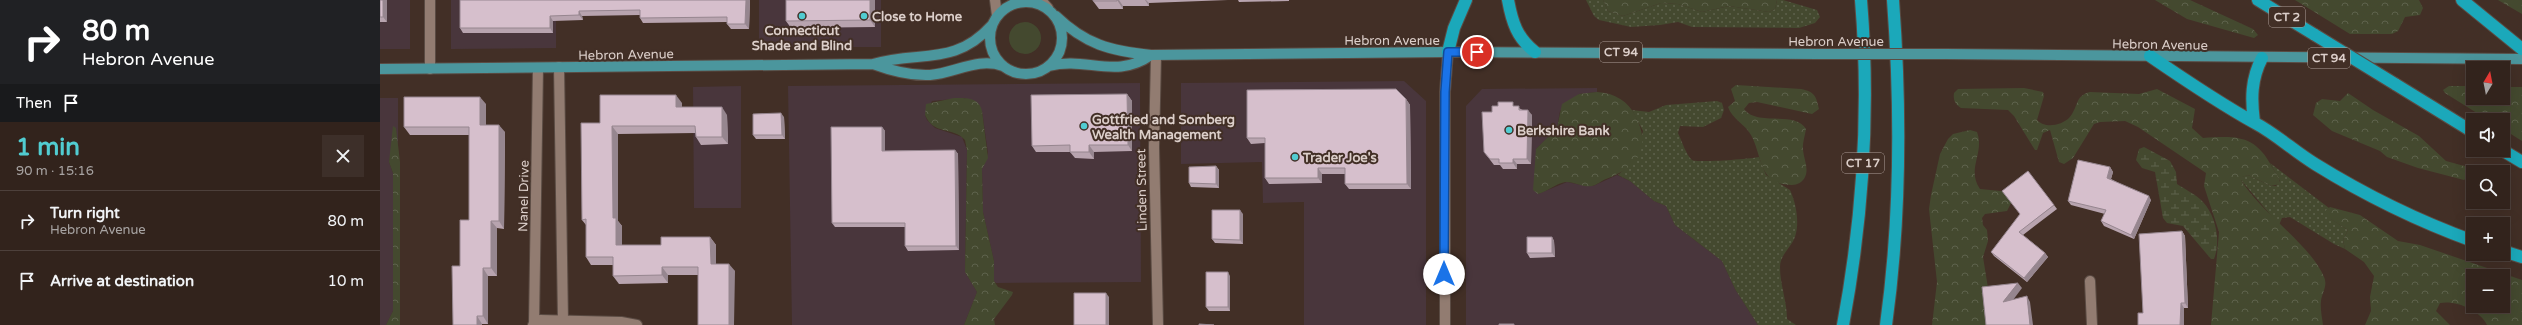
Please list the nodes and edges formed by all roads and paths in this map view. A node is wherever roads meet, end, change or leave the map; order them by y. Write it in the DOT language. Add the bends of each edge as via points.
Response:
graph roads {
  1 [pos="430,0"];
  2 [pos="995,0"];
  3 [pos="1041,0"];
  4 [pos="1466,0"];
  5 [pos="1508,0"];
  6 [pos="1861,0"];
  7 [pos="1893,0"];
  8 [pos="2258,0"];
  9 [pos="2462,0"];
  10 [pos="1048,8"];
  11 [pos="1056,16"];
  12 [pos="995,21"];
  13 [pos="2522,49"];
  14 [pos="1448,52"];
  15 [pos="1535,52"];
  16 [pos="1153,55"];
  17 [pos="2150,56"];
  18 [pos="2262,58"];
  19 [pos="2522,60"];
  20 [pos="873,64"];
  21 [pos="1048,66"];
  22 [pos="559,67"];
  23 [pos="1005,67"];
  24 [pos="538,68"];
  25 [pos="430,69"];
  26 [pos="380,70"];
  27 [pos="2254,122"];
  28 [pos="2466,128"];
  29 [pos="2510,155"];
  30 [pos="2522,162"];
  31 [pos="2466,238"];
  32 [pos="2510,254"];
  33 [pos="2522,258"];
  34 [pos="2090,281"];
  35 [pos="563,321"];
  36 [pos="534,324"];
  37 [pos="638,325"];
  38 [pos="1158,325"];
  39 [pos="1445,325"];
  40 [pos="1843,325"];
  41 [pos="1886,325"];
  42 [pos="2092,325"];
  1 -- 25 [label="street"];
  2 -- 12 [label="street"];
  3 -- 10 [label="street"];
  4 -- 14 [label="highway" via="1454,28"];
  5 -- 15 [label="highway" via="1516,31 1522,41"];
  6 -- 40 [label="highway, CT 17" via="1865,94 1864,150 1855,251"];
  7 -- 41 [label="highway, CT 17" via="1898,87 1898,172 1894,258"];
  8 -- 28 [label="highway, CT 2, bridge"];
  9 -- 13 [label="highway"];
  10 -- 11 [label="main road"];
  10 -- 12 [label="main road" via="1024,1 1009,6"];
  11 -- 16 [label="main road, Hebron Avenue" via="1075,33 1099,46 1124,53"];
  11 -- 21 [label="main road" via="1062,30 1062,45 1056,59"];
  12 -- 20 [label="main road, Hebron Avenue" via="983,36 959,50 937,56 896,58"];
  12 -- 23 [label="main road" via="991,46"];
  14 -- 15 [label="main road, Hebron Avenue / CT 94"];
  14 -- 16 [label="main road, Hebron Avenue"];
  14 -- 39 [label="street" via="1445,92"];
  15 -- 17 [label="main road, Hebron Avenue / CT 94, bridge"];
  16 -- 21 [label="main road, Hebron Avenue" via="1124,68 1071,63"];
  16 -- 38 [label="street, Linden Street"];
  17 -- 18 [label="main road, Hebron Avenue / CT 94"];
  17 -- 27 [label="highway" via="2223,106"];
  18 -- 19 [label="main road, Hebron Avenue / CT 94"];
  18 -- 27 [label="highway" via="2254,75 2251,95"];
  20 -- 22 [label="main road, Hebron Avenue"];
  20 -- 23 [label="main road, Hebron Avenue" via="898,73 917,75 944,73 979,63"];
  21 -- 23 [label="main road" via="1029,74"];
  22 -- 24 [label="main road, Hebron Avenue"];
  22 -- 35 [label="street"];
  24 -- 25 [label="main road, Hebron Avenue"];
  24 -- 36 [label="street, Nanel Drive"];
  25 -- 26 [label="main road, Hebron Avenue"];
  27 -- 31 [label="highway" via="2314,164 2354,187 2396,209"];
  29 -- 30 [label="highway"];
  32 -- 33 [label="highway"];
  34 -- 42 [label="street"];
  35 -- 36 [label="street, Nanel Drive" via="540,320"];
  35 -- 37 [label="street, Nanel Drive" via="621,322"];
}
